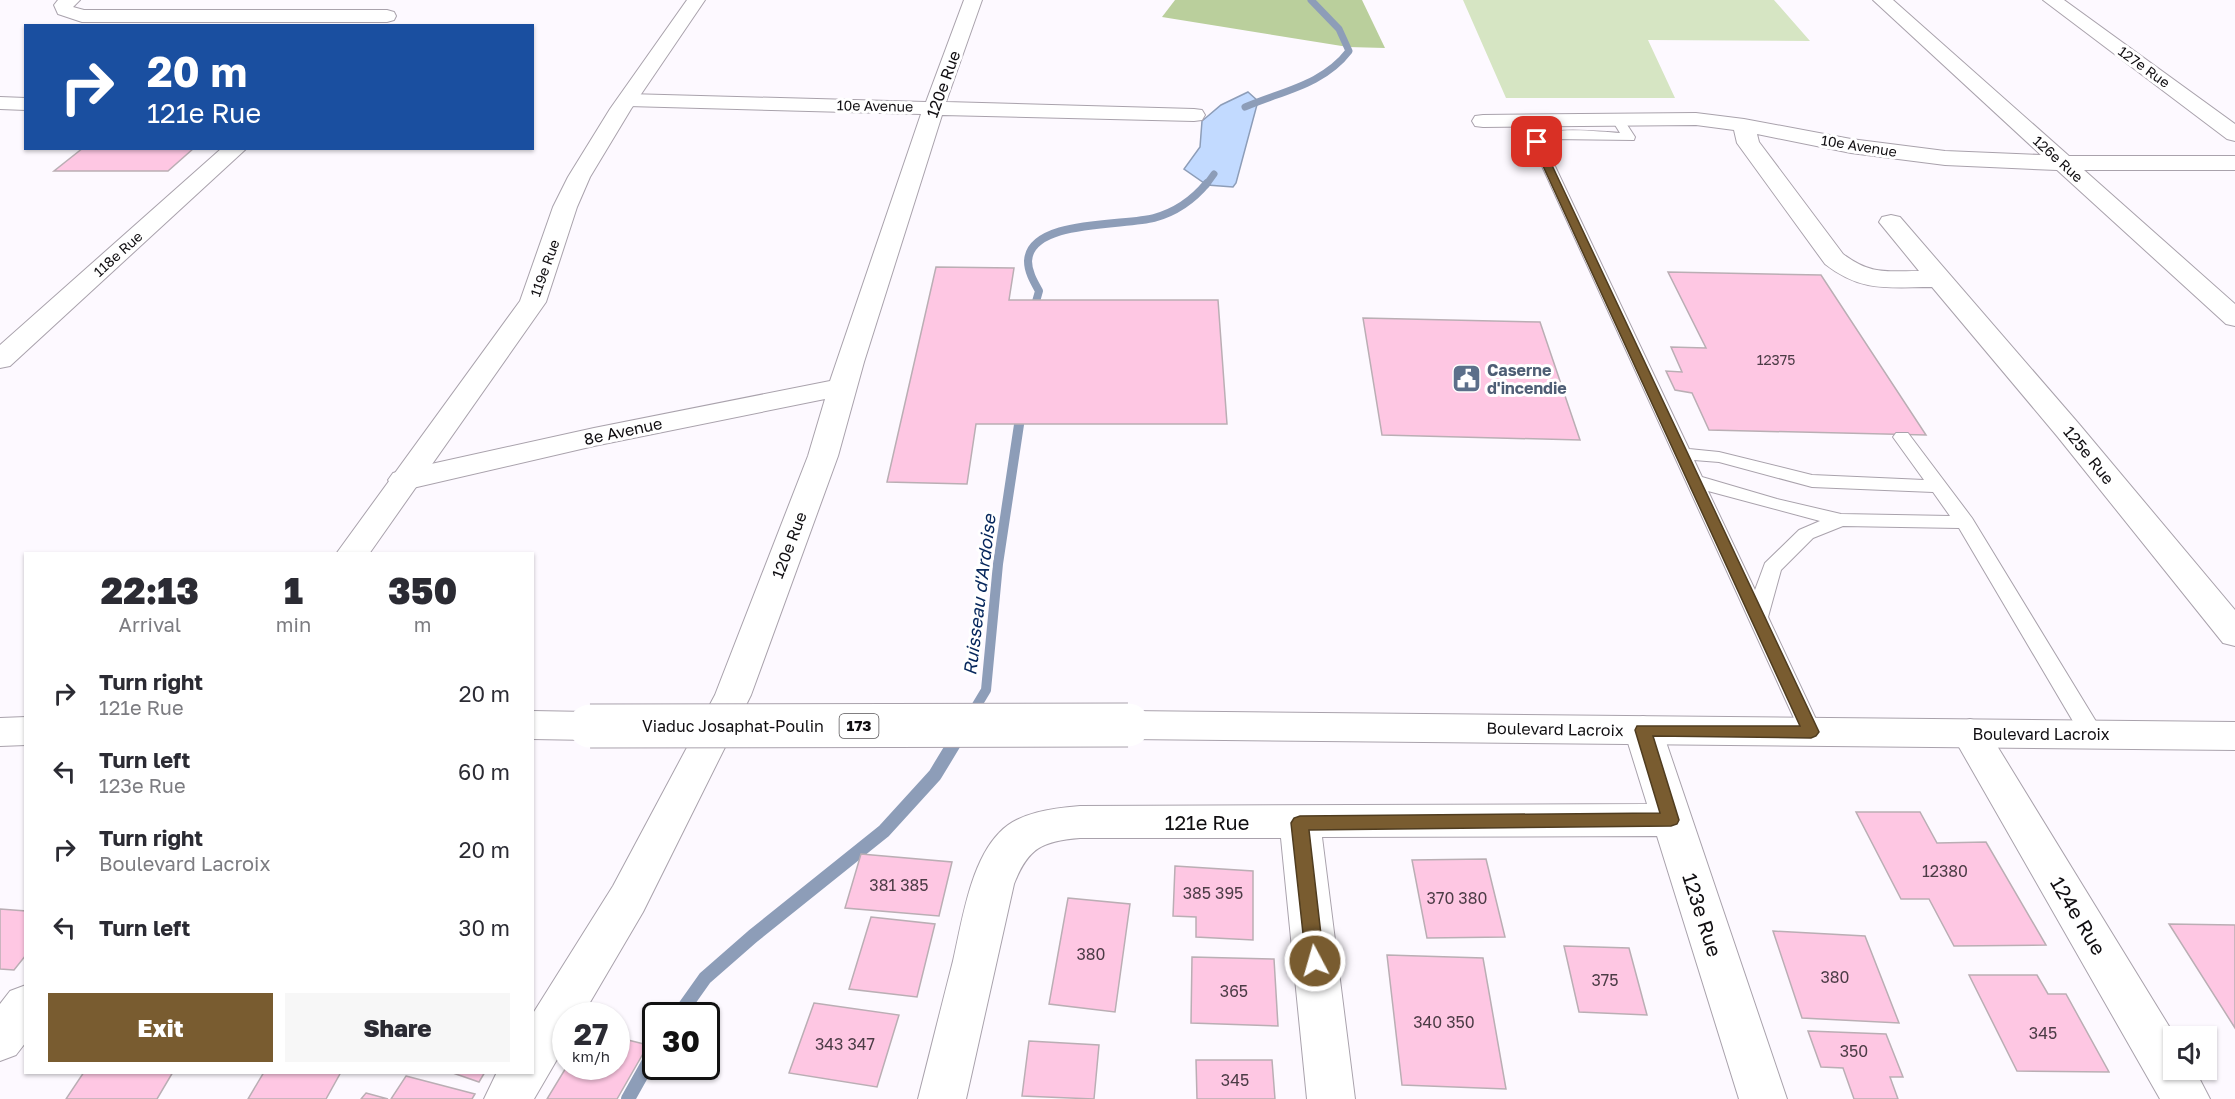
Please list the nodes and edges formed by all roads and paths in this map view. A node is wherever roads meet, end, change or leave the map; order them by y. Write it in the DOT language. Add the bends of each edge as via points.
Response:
graph roads {
  1 [pos="70,0"];
  2 [pos="696,0"];
  3 [pos="973,0"];
  4 [pos="1882,0"];
  5 [pos="2052,0"];
  6 [pos="388,16"];
  7 [pos="628,100"];
  8 [pos="0,103"];
  9 [pos="24,104"];
  10 [pos="934,107"];
  11 [pos="1194,115"];
  12 [pos="1618,120"];
  13 [pos="1484,121"];
  14 [pos="1744,125"];
  15 [pos="2235,134"];
  16 [pos="234,150"];
  17 [pos="2063,163"];
  18 [pos="2235,163"];
  19 [pos="1891,222"];
  20 [pos="1941,279"];
  21 [pos="2235,318"];
  22 [pos="0,360"];
  23 [pos="844,387"];
  24 [pos="1902,437"];
  25 [pos="1681,454"];
  26 [pos="404,480"];
  27 [pos="1693,480"];
  28 [pos="1939,486"];
  29 [pos="1841,520"];
  30 [pos="1965,522"];
  31 [pos="353,552"];
  32 [pos="1757,618"];
  33 [pos="2235,634"];
  34 [pos="534,725"];
  35 [pos="1128,725"];
  36 [pos="1643,730"];
  37 [pos="24,731"];
  38 [pos="0,732"];
  39 [pos="1811,732"];
  40 [pos="1970,733"];
  41 [pos="2092,734"];
  42 [pos="2235,735"];
  43 [pos="1671,820"];
  44 [pos="1300,823"];
  45 [pos="24,1008"];
  46 [pos="0,1040"];
  47 [pos="534,1055"];
  48 [pos="523,1074"];
  49 [pos="508,1099"];
  50 [pos="942,1099"];
  51 [pos="1331,1099"];
  52 [pos="1763,1099"];
  53 [pos="2187,1099"];
  1 -- 6 [label="street" via="63,6 65,10 82,16"];
  2 -- 7 [label="street, 119e Rue"];
  3 -- 10 [label="street, 120e Rue"];
  4 -- 17 [label="street, 126e Rue"];
  5 -- 15 [label="street, 127e Rue"];
  7 -- 10 [label="street, 10e Avenue"];
  7 -- 26 [label="street, 119e Rue" via="579,177 533,302"];
  8 -- 9 [label="street"];
  10 -- 11 [label="street, 10e Avenue"];
  10 -- 23 [label="street, 120e Rue"];
  12 -- 13 [label="street, 10e Avenue"];
  12 -- 14 [label="street, 10e Avenue" via="1696,119"];
  12 -- 25 [label="lane" via="1629,137 1550,135 1537,142"];
  14 -- 17 [label="street, 10e Avenue" via="1908,154"];
  14 -- 20 [label="street" via="1748,143 1834,259 1862,277"];
  16 -- 22 [label="street, 118e Rue"];
  17 -- 18 [label="street, 10e Avenue"];
  17 -- 21 [label="street, 126e Rue"];
  19 -- 20 [label="street, 125e Rue"];
  20 -- 33 [label="street, 125e Rue"];
  23 -- 26 [label="street, 8e Avenue"];
  23 -- 47 [label="street, 120e Rue" via="823,456 733,695 628,899"];
  24 -- 28 [label="lane"];
  25 -- 27 [label="lane"];
  25 -- 28 [label="lane" via="1719,457 1812,481"];
  26 -- 31 [label="street, 119e Rue"];
  27 -- 29 [label="lane"];
  27 -- 32 [label="lane"];
  28 -- 30 [label="lane"];
  29 -- 30 [label="lane"];
  29 -- 32 [label="lane" via="1806,534 1772,567"];
  30 -- 41 [label="lane"];
  32 -- 39 [label="lane"];
  34 -- 35 [label="street, Viaduc Josaphat-Poulin / 173, bridge"];
  35 -- 36 [label="street, Boulevard Lacroix / 173"];
  36 -- 39 [label="street, Boulevard Lacroix / 173"];
  36 -- 43 [label="street, 123e Rue"];
  37 -- 38 [label="street"];
  39 -- 40 [label="street, Boulevard Lacroix / 173"];
  40 -- 41 [label="street, Boulevard Lacroix / 173"];
  40 -- 53 [label="street, 124e Rue"];
  41 -- 42 [label="street, Boulevard Lacroix / 173"];
  43 -- 44 [label="street, 121e Rue"];
  43 -- 52 [label="street, 123e Rue"];
  44 -- 50 [label="street, 121e Rue" via="1080,822 1029,832 1007,852 993,884"];
  44 -- 51 [label="street"];
  45 -- 46 [label="street"];
  48 -- 49 [label="street"];
}
